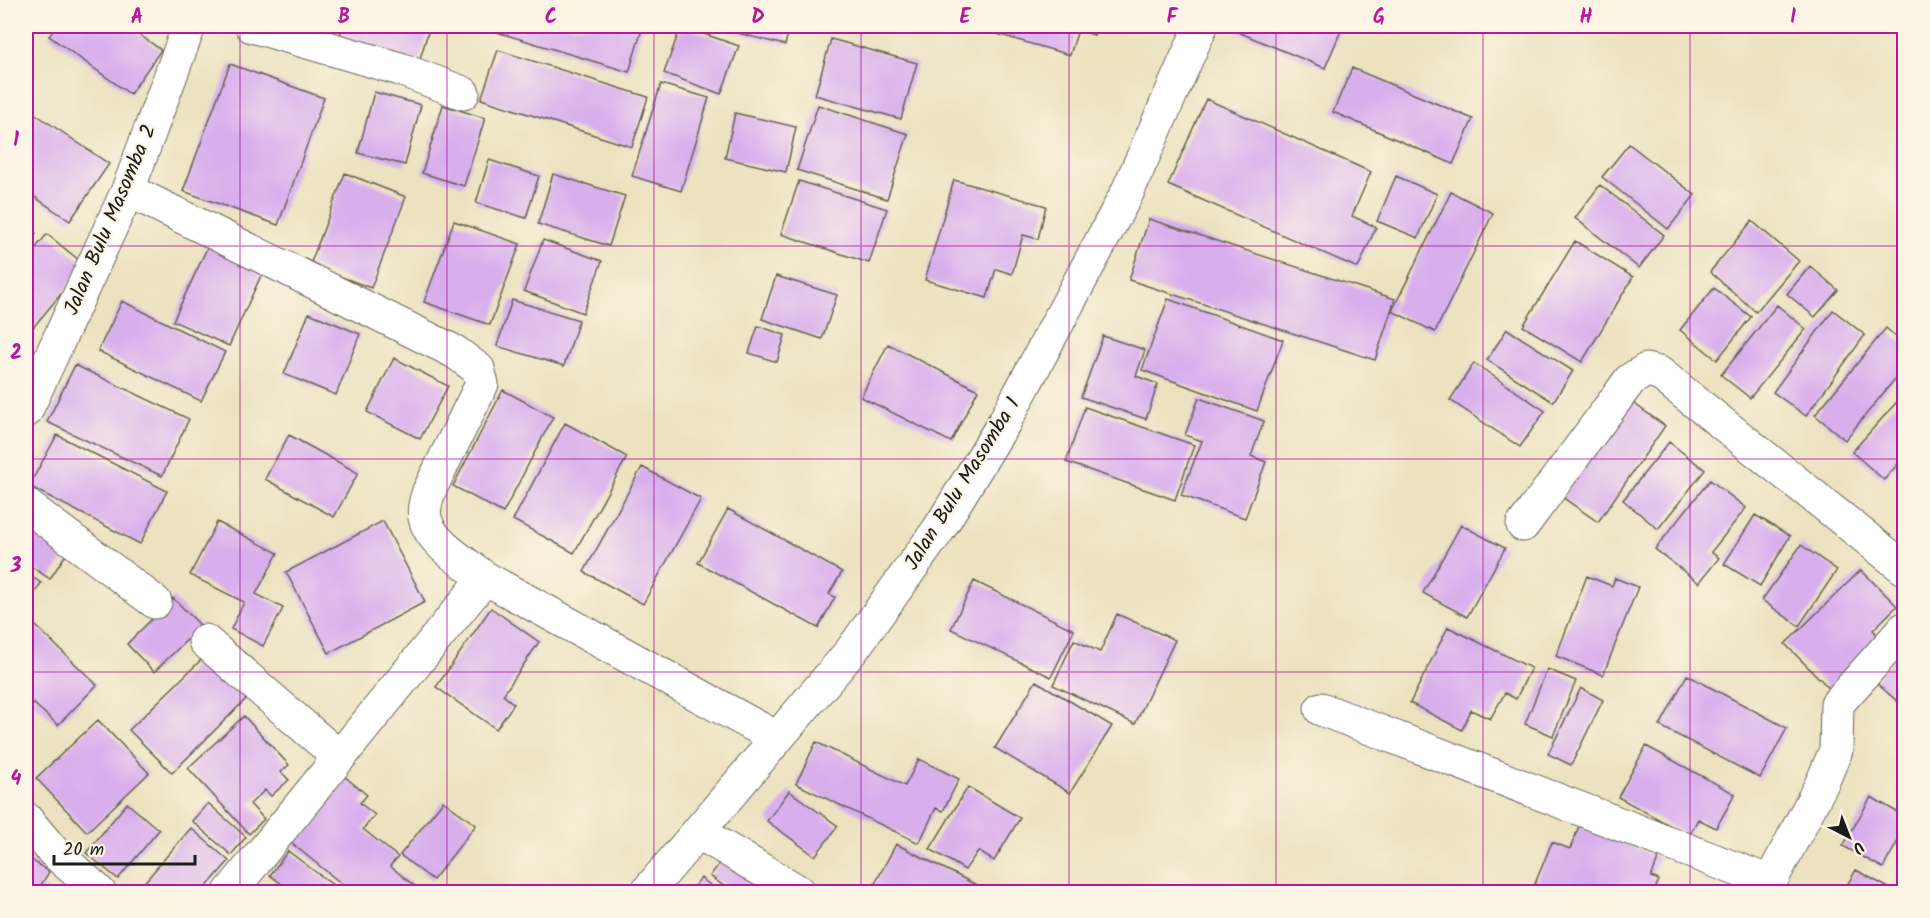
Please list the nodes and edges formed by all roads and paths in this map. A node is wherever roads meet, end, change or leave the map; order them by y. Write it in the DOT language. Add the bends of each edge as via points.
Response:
graph roads {
  1 [pos="189,26"];
  2 [pos="252,26"];
  3 [pos="1201,26"];
  4 [pos="463,93"];
  5 [pos="128,190"];
  6 [pos="26,411"];
  7 [pos="26,506"];
  8 [pos="1523,525"];
  9 [pos="1905,568"];
  10 [pos="485,578"];
  11 [pos="156,602"];
  12 [pos="1905,629"];
  13 [pos="205,641"];
  14 [pos="1321,710"];
  15 [pos="777,738"];
  16 [pos="339,757"];
  17 [pos="26,819"];
  18 [pos="698,832"];
  19 [pos="1768,887"];
  20 [pos="99,892"];
  21 [pos="230,892"];
  22 [pos="647,892"];
  23 [pos="799,892"];
  1 -- 5 [label="street, Jalan Bulu Masomba 2"];
  2 -- 4 [label="street" via="400,69"];
  3 -- 15 [label="street, Jalan Bulu Masomba 1" via="1127,193 1005,421 939,529 852,650"];
  5 -- 6 [label="street, Jalan Bulu Masomba 2"];
  5 -- 10 [label="street" via="454,351 478,369 482,384 424,507 425,520 432,532"];
  7 -- 11 [label="street"];
  8 -- 9 [label="street" via="1630,381 1646,370 1659,373"];
  10 -- 15 [label="street"];
  10 -- 16 [label="street"];
  12 -- 19 [label="street" via="1837,704 1836,750"];
  13 -- 16 [label="street"];
  14 -- 19 [label="street"];
  15 -- 18 [label="street, Jalan Bulu Masomba 1"];
  16 -- 21 [label="street"];
  17 -- 20 [label="street" via="52,850"];
  18 -- 22 [label="street, Jalan Bulu Masomba 1"];
  18 -- 23 [label="street"];
}
